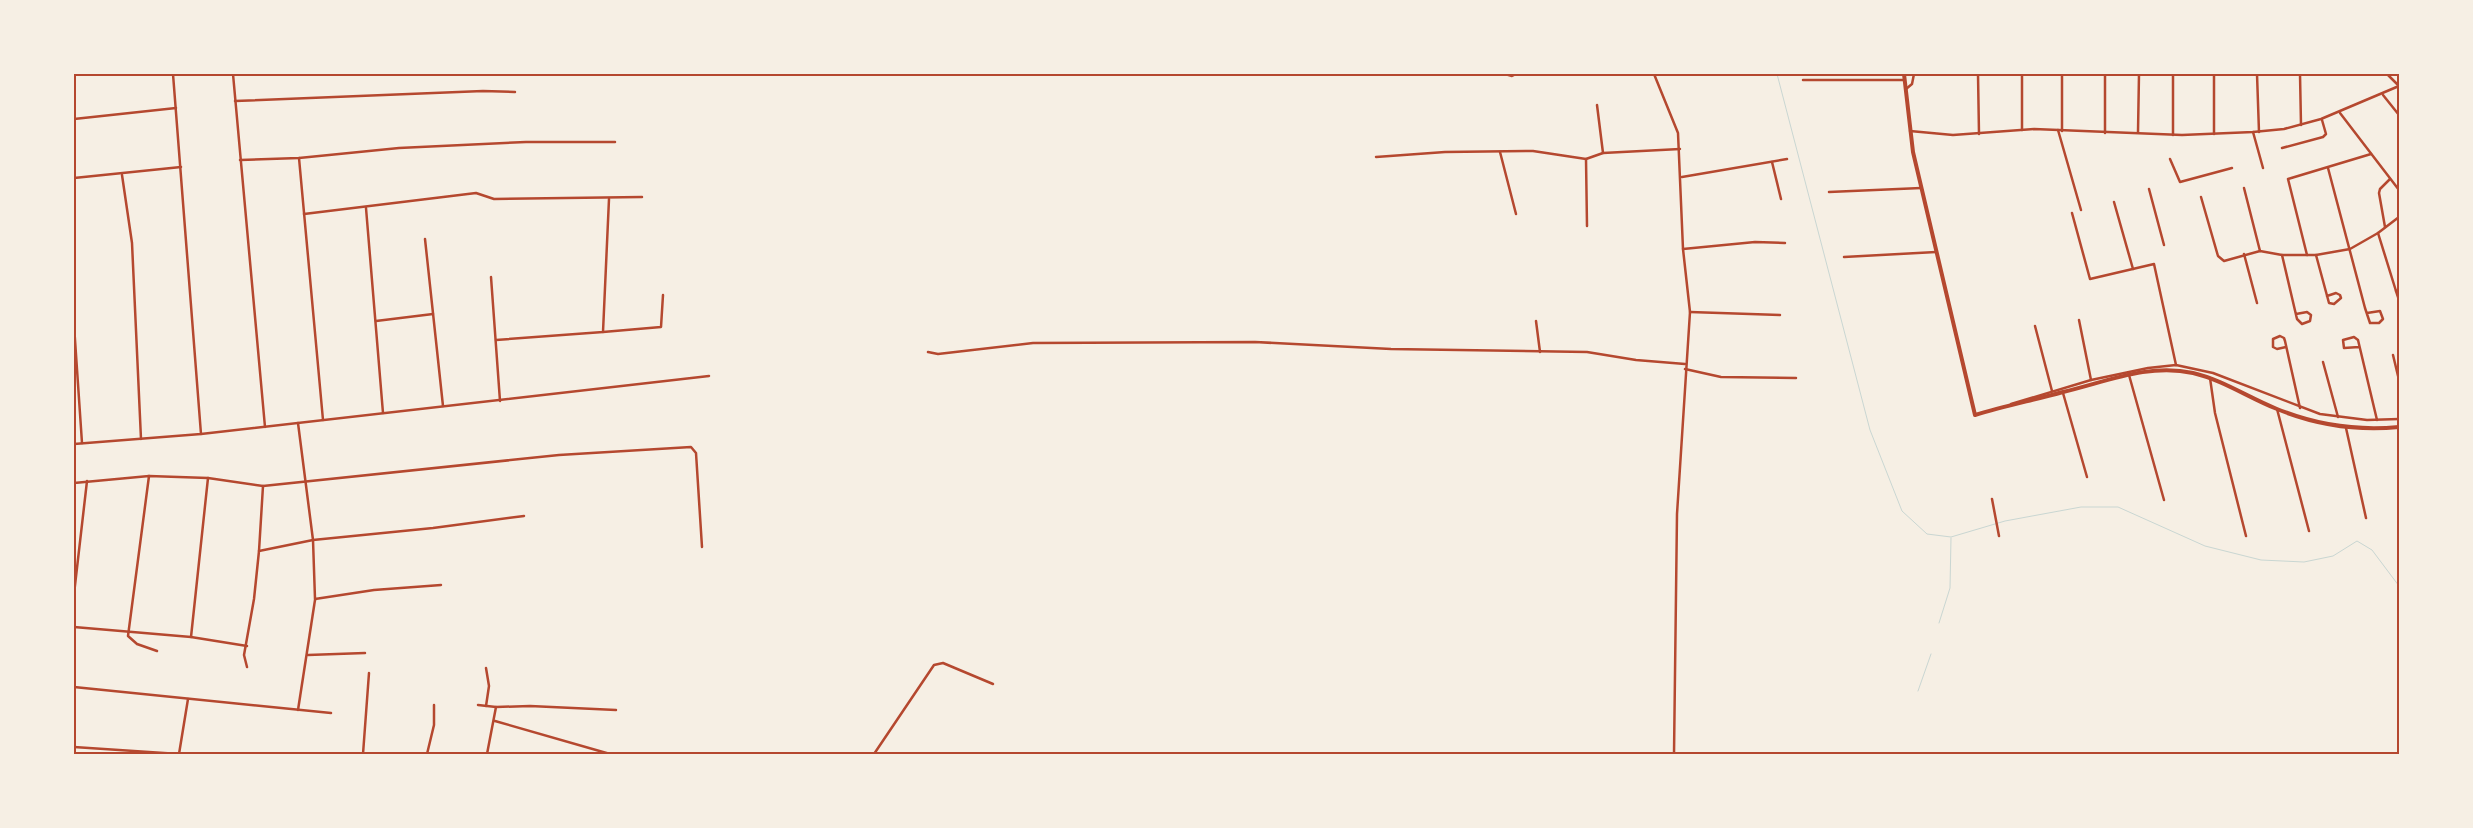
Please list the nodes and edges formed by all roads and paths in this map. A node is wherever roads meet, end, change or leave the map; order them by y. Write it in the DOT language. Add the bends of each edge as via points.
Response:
graph roads {
  1 [pos="173,74"];
  2 [pos="232,74"];
  3 [pos="1505,74"];
  4 [pos="1516,74"];
  5 [pos="1654,74"];
  6 [pos="1904,74"];
  7 [pos="1914,74"];
  8 [pos="1978,74"];
  9 [pos="2022,74"];
  10 [pos="2062,74"];
  11 [pos="2106,74"];
  12 [pos="2140,74"];
  13 [pos="2173,74"];
  14 [pos="2214,74"];
  15 [pos="2257,74"];
  16 [pos="2300,74"];
  17 [pos="2387,74"];
  18 [pos="1803,80"];
  19 [pos="1904,80"];
  20 [pos="2399,86"];
  21 [pos="1904,90"];
  22 [pos="515,92"];
  23 [pos="2382,95"];
  24 [pos="235,101"];
  25 [pos="1597,105"];
  26 [pos="176,108"];
  27 [pos="2340,113"];
  28 [pos="2399,115"];
  29 [pos="74,119"];
  30 [pos="2322,119"];
  31 [pos="2301,125"];
  32 [pos="2022,130"];
  33 [pos="1909,131"];
  34 [pos="2060,131"];
  35 [pos="2253,132"];
  36 [pos="2259,132"];
  37 [pos="2105,133"];
  38 [pos="2138,133"];
  39 [pos="1979,134"];
  40 [pos="2214,134"];
  41 [pos="2173,135"];
  42 [pos="615,142"];
  43 [pos="2282,148"];
  44 [pos="1680,149"];
  45 [pos="1500,152"];
  46 [pos="1603,153"];
  47 [pos="2371,154"];
  48 [pos="1376,157"];
  49 [pos="299,158"];
  50 [pos="1586,159"];
  51 [pos="2170,159"];
  52 [pos="240,160"];
  53 [pos="1786,160"];
  54 [pos="1772,162"];
  55 [pos="181,167"];
  56 [pos="2232,168"];
  57 [pos="2263,168"];
  58 [pos="2328,168"];
  59 [pos="122,175"];
  60 [pos="1682,177"];
  61 [pos="74,178"];
  62 [pos="2390,180"];
  63 [pos="1921,188"];
  64 [pos="2244,188"];
  65 [pos="2149,189"];
  66 [pos="2399,190"];
  67 [pos="1828,192"];
  68 [pos="642,197"];
  69 [pos="2201,197"];
  70 [pos="609,198"];
  71 [pos="1781,199"];
  72 [pos="2114,202"];
  73 [pos="366,208"];
  74 [pos="2082,210"];
  75 [pos="2072,213"];
  76 [pos="304,214"];
  77 [pos="1516,214"];
  78 [pos="2399,218"];
  79 [pos="1587,226"];
  80 [pos="2385,227"];
  81 [pos="2378,233"];
  82 [pos="425,239"];
  83 [pos="1785,243"];
  84 [pos="2164,245"];
  85 [pos="1684,249"];
  86 [pos="2350,249"];
  87 [pos="2260,251"];
  88 [pos="1936,252"];
  89 [pos="2244,254"];
  90 [pos="2282,255"];
  91 [pos="2307,255"];
  92 [pos="1844,256"];
  93 [pos="2316,256"];
  94 [pos="2133,269"];
  95 [pos="491,277"];
  96 [pos="2398,291"];
  97 [pos="663,295"];
  98 [pos="2327,296"];
  99 [pos="2399,300"];
  100 [pos="2257,303"];
  101 [pos="1690,312"];
  102 [pos="2367,313"];
  103 [pos="433,314"];
  104 [pos="2296,314"];
  105 [pos="1780,315"];
  106 [pos="376,320"];
  107 [pos="2079,320"];
  108 [pos="1536,322"];
  109 [pos="74,325"];
  110 [pos="2036,326"];
  111 [pos="603,332"];
  112 [pos="74,337"];
  113 [pos="496,340"];
  114 [pos="2286,347"];
  115 [pos="2359,347"];
  116 [pos="928,352"];
  117 [pos="1540,352"];
  118 [pos="2393,355"];
  119 [pos="2323,362"];
  120 [pos="1685,364"];
  121 [pos="2176,365"];
  122 [pos="1685,369"];
  123 [pos="2129,374"];
  124 [pos="709,376"];
  125 [pos="1796,378"];
  126 [pos="2210,378"];
  127 [pos="2091,380"];
  128 [pos="2399,380"];
  129 [pos="2052,391"];
  130 [pos="2063,393"];
  131 [pos="500,401"];
  132 [pos="2011,404"];
  133 [pos="443,406"];
  134 [pos="2300,408"];
  135 [pos="2277,409"];
  136 [pos="383,413"];
  137 [pos="2338,417"];
  138 [pos="323,420"];
  139 [pos="2377,420"];
  140 [pos="2399,420"];
  141 [pos="298,423"];
  142 [pos="265,427"];
  143 [pos="2399,427"];
  144 [pos="2346,428"];
  145 [pos="201,434"];
  146 [pos="141,439"];
  147 [pos="82,443"];
  148 [pos="74,444"];
  149 [pos="149,476"];
  150 [pos="2087,477"];
  151 [pos="208,478"];
  152 [pos="87,481"];
  153 [pos="304,482"];
  154 [pos="74,483"];
  155 [pos="263,486"];
  156 [pos="1992,499"];
  157 [pos="2164,500"];
  158 [pos="524,516"];
  159 [pos="2366,518"];
  160 [pos="2309,531"];
  161 [pos="1998,536"];
  162 [pos="2246,536"];
  163 [pos="313,540"];
  164 [pos="702,547"];
  165 [pos="259,551"];
  166 [pos="441,585"];
  167 [pos="74,594"];
  168 [pos="315,599"];
  169 [pos="74,627"];
  170 [pos="128,631"];
  171 [pos="191,637"];
  172 [pos="247,646"];
  173 [pos="156,651"];
  174 [pos="365,654"];
  175 [pos="308,655"];
  176 [pos="246,667"];
  177 [pos="486,668"];
  178 [pos="369,673"];
  179 [pos="993,684"];
  180 [pos="74,687"];
  181 [pos="188,699"];
  182 [pos="478,704"];
  183 [pos="434,705"];
  184 [pos="486,706"];
  185 [pos="496,707"];
  186 [pos="298,710"];
  187 [pos="616,710"];
  188 [pos="331,713"];
  189 [pos="495,721"];
  190 [pos="74,747"];
  191 [pos="179,754"];
  192 [pos="363,754"];
  193 [pos="427,754"];
  194 [pos="487,754"];
  195 [pos="610,754"];
  196 [pos="874,754"];
  197 [pos="1674,754"];
  1 -- 26 [label="street"];
  2 -- 24 [label="street"];
  3 -- 4 [label="street"];
  5 -- 44 [label="street" via="1675,120"];
  6 -- 19 [label="main road"];
  7 -- 21 [label="street" via="1911,86"];
  8 -- 39 [label="street"];
  9 -- 32 [label="street"];
  10 -- 34 [label="street"];
  11 -- 37 [label="street"];
  12 -- 38 [label="street"];
  13 -- 41 [label="street"];
  14 -- 40 [label="street"];
  15 -- 36 [label="street"];
  16 -- 31 [label="street"];
  17 -- 20 [label="street"];
  18 -- 19 [label="street"];
  19 -- 21 [label="main road"];
  20 -- 23 [label="street"];
  21 -- 33 [label="main road"];
  22 -- 24 [label="street" via="483,90"];
  23 -- 27 [label="street"];
  23 -- 28 [label="street"];
  24 -- 52 [label="street"];
  25 -- 46 [label="street"];
  26 -- 29 [label="street"];
  26 -- 55 [label="street"];
  27 -- 30 [label="street"];
  27 -- 47 [label="street"];
  30 -- 31 [label="street"];
  30 -- 43 [label="street" via="2326,134 2323,137"];
  31 -- 36 [label="street"];
  32 -- 34 [label="street"];
  32 -- 39 [label="street"];
  33 -- 39 [label="street"];
  33 -- 63 [label="main road"];
  34 -- 37 [label="street"];
  34 -- 74 [label="street"];
  35 -- 36 [label="street"];
  35 -- 40 [label="street"];
  35 -- 57 [label="street"];
  37 -- 38 [label="street"];
  38 -- 41 [label="street"];
  40 -- 41 [label="street"];
  42 -- 49 [label="street" via="399,148"];
  44 -- 46 [label="street"];
  44 -- 60 [label="street"];
  45 -- 48 [label="street"];
  45 -- 50 [label="street" via="1533,151"];
  45 -- 77 [label="street"];
  46 -- 50 [label="street"];
  47 -- 58 [label="street"];
  47 -- 62 [label="street"];
  49 -- 52 [label="street"];
  49 -- 76 [label="street"];
  50 -- 79 [label="street"];
  51 -- 56 [label="street" via="2180,182"];
  52 -- 142 [label="street"];
  53 -- 54 [label="street"];
  54 -- 60 [label="street"];
  54 -- 71 [label="street"];
  55 -- 59 [label="street"];
  55 -- 145 [label="street"];
  58 -- 86 [label="street"];
  58 -- 91 [label="street" via="2288,179"];
  59 -- 61 [label="street"];
  59 -- 146 [label="street" via="132,243"];
  60 -- 85 [label="street"];
  62 -- 66 [label="street"];
  62 -- 80 [label="street" via="2379,193"];
  63 -- 67 [label="street"];
  63 -- 88 [label="main road"];
  64 -- 87 [label="street"];
  65 -- 84 [label="street"];
  68 -- 70 [label="street"];
  69 -- 89 [label="street" via="2220,260"];
  70 -- 73 [label="street" via="494,199 476,193"];
  70 -- 111 [label="street"];
  72 -- 94 [label="street"];
  73 -- 76 [label="street"];
  73 -- 106 [label="street"];
  75 -- 94 [label="street" via="2090,279"];
  76 -- 138 [label="street"];
  78 -- 80 [label="street"];
  80 -- 81 [label="street"];
  81 -- 86 [label="street"];
  81 -- 96 [label="street"];
  82 -- 103 [label="street"];
  83 -- 85 [label="street" via="1755,242"];
  85 -- 101 [label="street"];
  86 -- 93 [label="street"];
  86 -- 102 [label="street"];
  87 -- 89 [label="street"];
  87 -- 90 [label="street"];
  88 -- 92 [label="street"];
  88 -- 132 [label="main road" via="1976,416"];
  89 -- 100 [label="street"];
  90 -- 91 [label="street"];
  90 -- 104 [label="street"];
  91 -- 93 [label="street"];
  93 -- 98 [label="street"];
  94 -- 121 [label="street" via="2154,264"];
  95 -- 113 [label="street"];
  96 -- 99 [label="street"];
  97 -- 111 [label="street" via="661,327"];
  98 -- 98 [label="street" via="2331,304 2339,302 2340,295"];
  101 -- 105 [label="street"];
  101 -- 120 [label="street"];
  102 -- 102 [label="street" via="2370,323 2383,319 2380,311"];
  103 -- 106 [label="street"];
  103 -- 133 [label="street"];
  104 -- 104 [label="street" via="2298,323 2310,321 2311,315 2307,312"];
  106 -- 136 [label="street"];
  107 -- 127 [label="street"];
  108 -- 117 [label="street"];
  109 -- 112 [label="street"];
  110 -- 129 [label="street"];
  111 -- 113 [label="street"];
  112 -- 147 [label="street"];
  113 -- 131 [label="street"];
  114 -- 114 [label="street" via="2282,336 2273,339 2276,349"];
  114 -- 134 [label="street"];
  115 -- 115 [label="street" via="2354,337 2343,340 2344,348"];
  115 -- 139 [label="street"];
  116 -- 117 [label="street" via="938,354 1033,343 1254,342"];
  117 -- 120 [label="street" via="1587,352"];
  118 -- 128 [label="street"];
  119 -- 137 [label="street"];
  120 -- 122 [label="street"];
  121 -- 127 [label="street"];
  121 -- 134 [label="street" via="2220,375"];
  122 -- 125 [label="street" via="1721,377"];
  122 -- 197 [label="street" via="1677,514"];
  123 -- 126 [label="main road" via="2174,370"];
  123 -- 130 [label="main road"];
  123 -- 157 [label="street"];
  124 -- 131 [label="street"];
  126 -- 135 [label="main road"];
  126 -- 162 [label="street" via="2215,413"];
  127 -- 129 [label="street"];
  129 -- 132 [label="street"];
  130 -- 132 [label="main road"];
  130 -- 150 [label="street"];
  131 -- 133 [label="street"];
  133 -- 136 [label="street"];
  134 -- 137 [label="street"];
  135 -- 144 [label="main road"];
  135 -- 160 [label="street"];
  136 -- 138 [label="street"];
  137 -- 139 [label="street"];
  138 -- 141 [label="street"];
  139 -- 140 [label="street"];
  141 -- 142 [label="street"];
  141 -- 153 [label="street"];
  142 -- 145 [label="street"];
  143 -- 144 [label="main road"];
  144 -- 159 [label="street"];
  145 -- 146 [label="street"];
  146 -- 147 [label="street"];
  147 -- 148 [label="street"];
  149 -- 151 [label="street"];
  149 -- 152 [label="street"];
  149 -- 170 [label="street"];
  151 -- 155 [label="street"];
  151 -- 171 [label="street"];
  152 -- 154 [label="street"];
  152 -- 167 [label="street"];
  153 -- 155 [label="street"];
  153 -- 163 [label="street"];
  153 -- 164 [label="street" via="559,455 690,447 696,453"];
  155 -- 165 [label="street"];
  156 -- 161 [label="street"];
  158 -- 163 [label="street"];
  163 -- 165 [label="street"];
  163 -- 168 [label="street"];
  165 -- 172 [label="street"];
  166 -- 168 [label="street"];
  168 -- 175 [label="street"];
  169 -- 170 [label="street"];
  170 -- 171 [label="street"];
  170 -- 173 [label="street" via="128,636 137,644"];
  171 -- 172 [label="street"];
  172 -- 176 [label="street" via="244,655"];
  174 -- 175 [label="street"];
  175 -- 186 [label="street"];
  177 -- 184 [label="street" via="489,686"];
  178 -- 192 [label="street"];
  179 -- 196 [label="street" via="943,663 934,664"];
  180 -- 181 [label="street"];
  181 -- 186 [label="street"];
  181 -- 191 [label="street"];
  182 -- 184 [label="street"];
  183 -- 193 [label="street" via="434,725"];
  184 -- 185 [label="street"];
  185 -- 187 [label="street"];
  185 -- 189 [label="street"];
  186 -- 188 [label="street"];
  189 -- 194 [label="street"];
  189 -- 195 [label="street"];
  190 -- 191 [label="street"];
}
